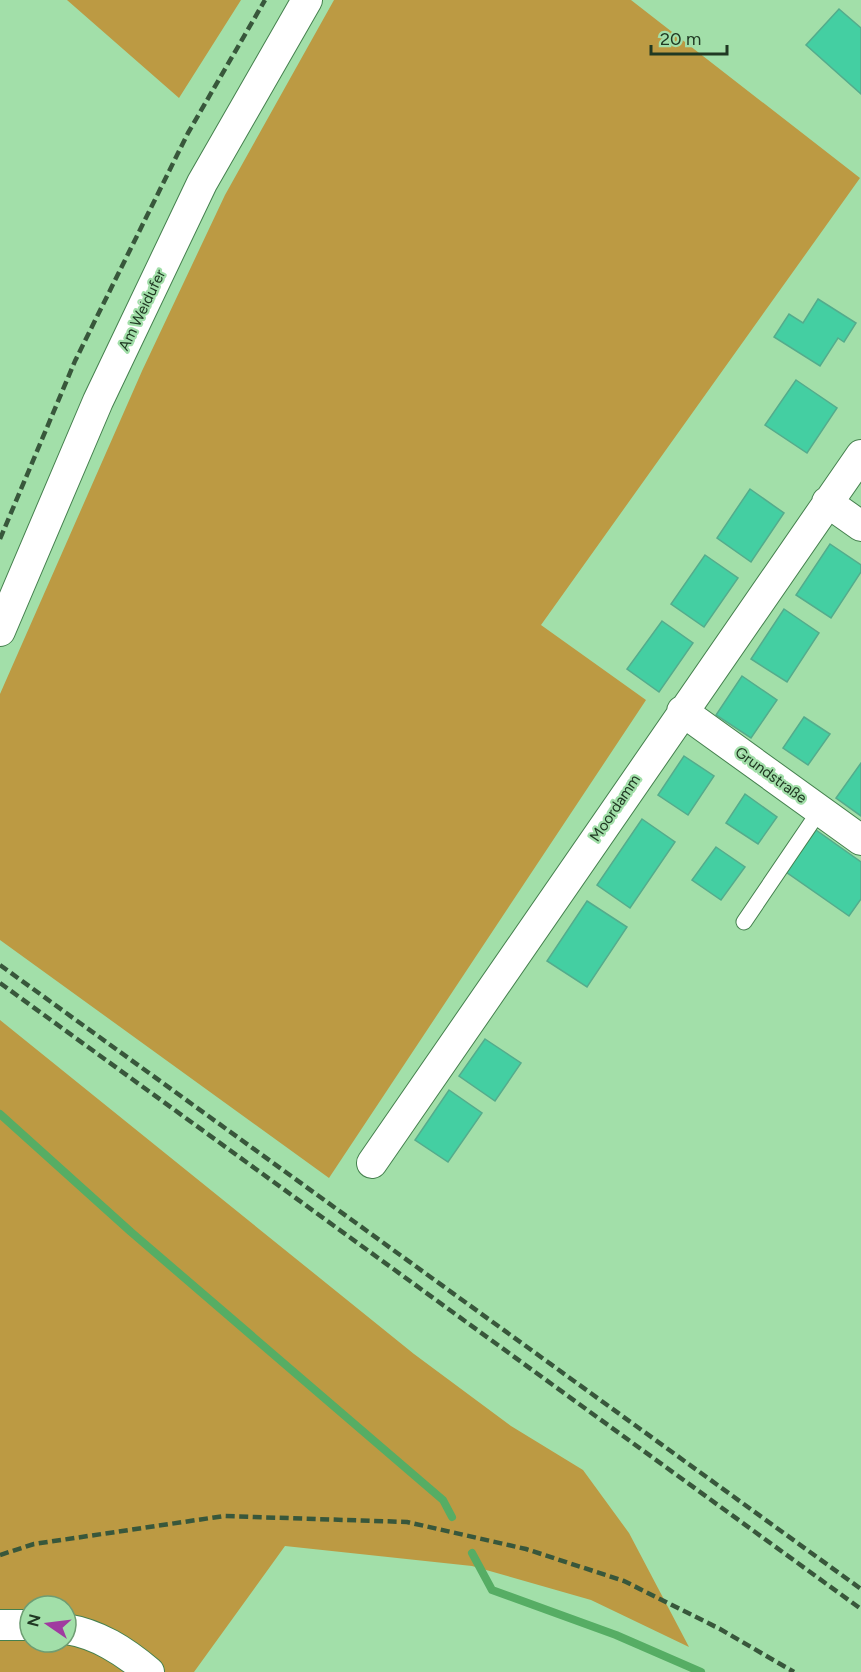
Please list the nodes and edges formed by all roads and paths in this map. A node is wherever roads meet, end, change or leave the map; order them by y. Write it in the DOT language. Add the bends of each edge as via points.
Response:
graph roads {
  1 [pos="307,0"];
  2 [pos="861,455"];
  3 [pos="827,502"];
  4 [pos="861,526"];
  5 [pos="0,631"];
  6 [pos="682,711"];
  7 [pos="820,810"];
  8 [pos="861,840"];
  9 [pos="744,922"];
  10 [pos="372,1163"];
  11 [pos="0,1625"];
  12 [pos="18,1625"];
  13 [pos="78,1631"];
  14 [pos="149,1672"];
  1 -- 5 [label="street, Am Weidufer" via="202,183 98,401"];
  2 -- 3 [label="street, Moordamm"];
  3 -- 4 [label="street"];
  3 -- 6 [label="street, Moordamm"];
  6 -- 7 [label="street, Grundstraße"];
  6 -- 10 [label="street, Moordamm"];
  7 -- 8 [label="street, Grundstraße"];
  7 -- 9 [label="lane"];
  11 -- 12 [label="street"];
  13 -- 14 [label="street" via="130,1656"];
}
